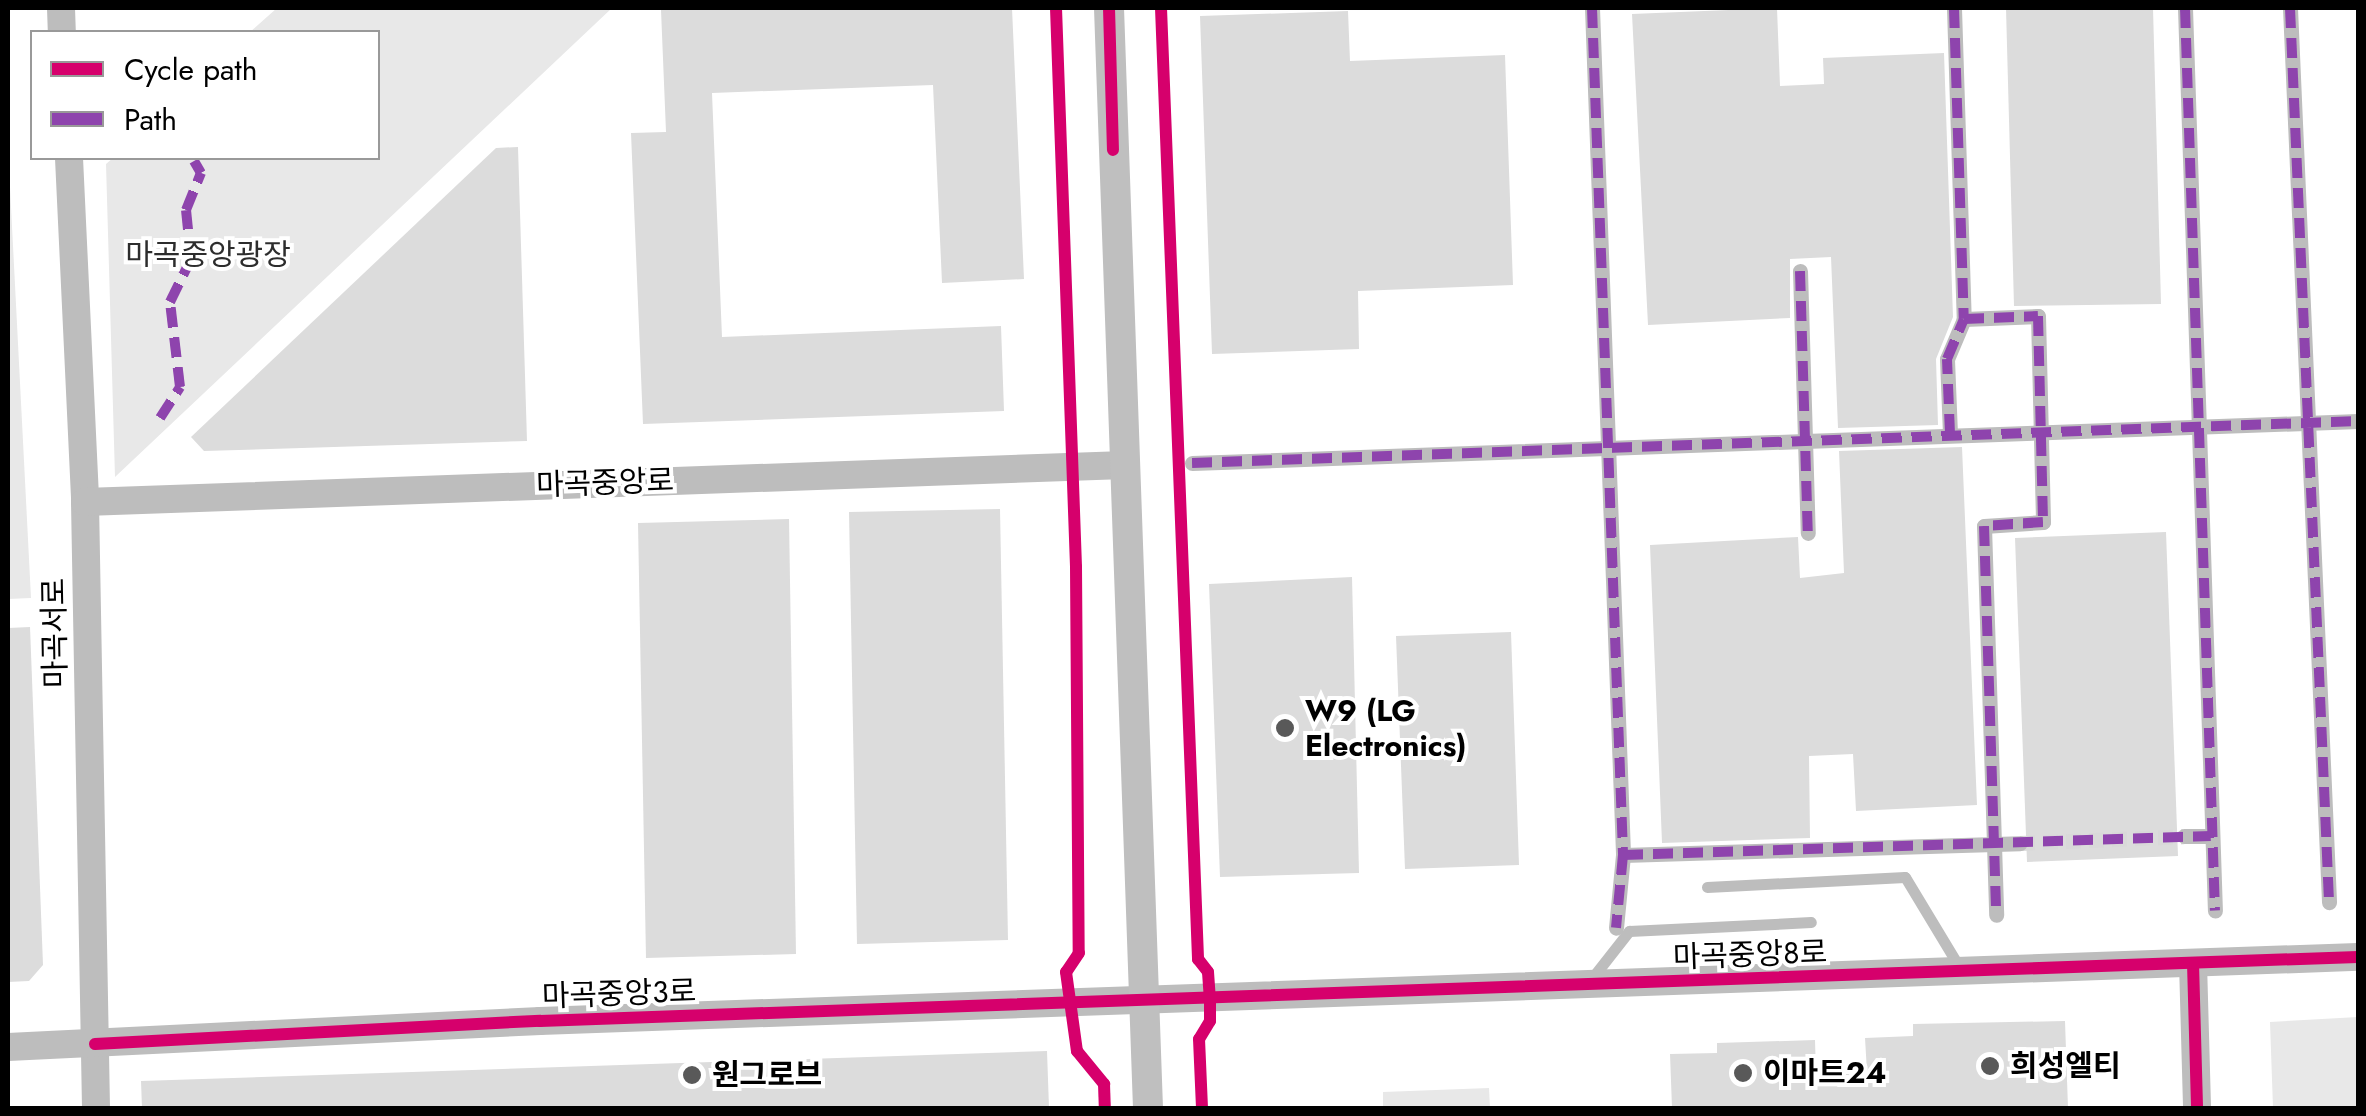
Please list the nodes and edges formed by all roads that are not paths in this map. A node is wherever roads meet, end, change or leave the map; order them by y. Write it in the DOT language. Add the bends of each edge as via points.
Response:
graph roads {
  1 [pos="1109,8"];
  2 [pos="1592,8"];
  3 [pos="1954,8"];
  4 [pos="2184,8"];
  5 [pos="2290,8"];
  6 [pos="69,160"];
  7 [pos="1800,271"];
  8 [pos="1964,319"];
  9 [pos="2358,421"];
  10 [pos="2308,422"];
  11 [pos="2196,426"];
  12 [pos="2042,431"];
  13 [pos="1950,434"];
  14 [pos="1805,438"];
  15 [pos="1608,444"];
  16 [pos="1192,464"];
  17 [pos="1124,465"];
  18 [pos="85,502"];
  19 [pos="1808,534"];
  20 [pos="2184,836"];
  21 [pos="2210,836"];
  22 [pos="2020,843"];
  23 [pos="1994,844"];
  24 [pos="1623,854"];
  25 [pos="1707,887"];
  26 [pos="2329,902"];
  27 [pos="2214,912"];
  28 [pos="1996,915"];
  29 [pos="1810,922"];
  30 [pos="1616,928"];
  31 [pos="2358,957"];
  32 [pos="2193,963"];
  33 [pos="1962,972"];
  34 [pos="1585,987"];
  35 [pos="1144,1003"];
  36 [pos="95,1044"];
  37 [pos="8,1047"];
  38 [pos="96,1108"];
  39 [pos="1148,1108"];
  40 [pos="2197,1108"];
  1 -- 17 [label="main road"];
  2 -- 15 [label="street"];
  3 -- 8 [label="street"];
  4 -- 11 [label="street"];
  5 -- 10 [label="street"];
  6 -- 18 [label="street, 마곡서로"];
  7 -- 14 [label="street"];
  8 -- 12 [label="street" via="2038,316"];
  8 -- 13 [label="street" via="1948,359"];
  9 -- 10 [label="street"];
  10 -- 11 [label="street"];
  10 -- 26 [label="street"];
  11 -- 12 [label="street"];
  11 -- 21 [label="street"];
  12 -- 13 [label="street"];
  12 -- 23 [label="street" via="2043,522 1984,526"];
  13 -- 14 [label="street"];
  14 -- 15 [label="street"];
  14 -- 19 [label="street"];
  15 -- 16 [label="street"];
  15 -- 24 [label="street"];
  17 -- 18 [label="street, 마곡중앙로"];
  17 -- 35 [label="main road"];
  18 -- 36 [label="street, 마곡서로"];
  20 -- 21 [label="street"];
  21 -- 27 [label="street"];
  22 -- 23 [label="street"];
  23 -- 24 [label="street"];
  23 -- 28 [label="street"];
  24 -- 30 [label="street"];
  25 -- 33 [label="lane" via="1904,878"];
  29 -- 34 [label="lane" via="1629,932"];
  31 -- 32 [label="street, 마곡중앙8로"];
  32 -- 33 [label="street, 마곡중앙8로"];
  32 -- 40 [label="street"];
  33 -- 34 [label="street, 마곡중앙8로"];
  34 -- 35 [label="street, 마곡중앙8로"];
  35 -- 36 [label="street, 마곡중앙3로" via="540,1020"];
  35 -- 39 [label="main road"];
  36 -- 37 [label="street, 마곡중앙3로"];
  36 -- 38 [label="street, 마곡서로"];
}
